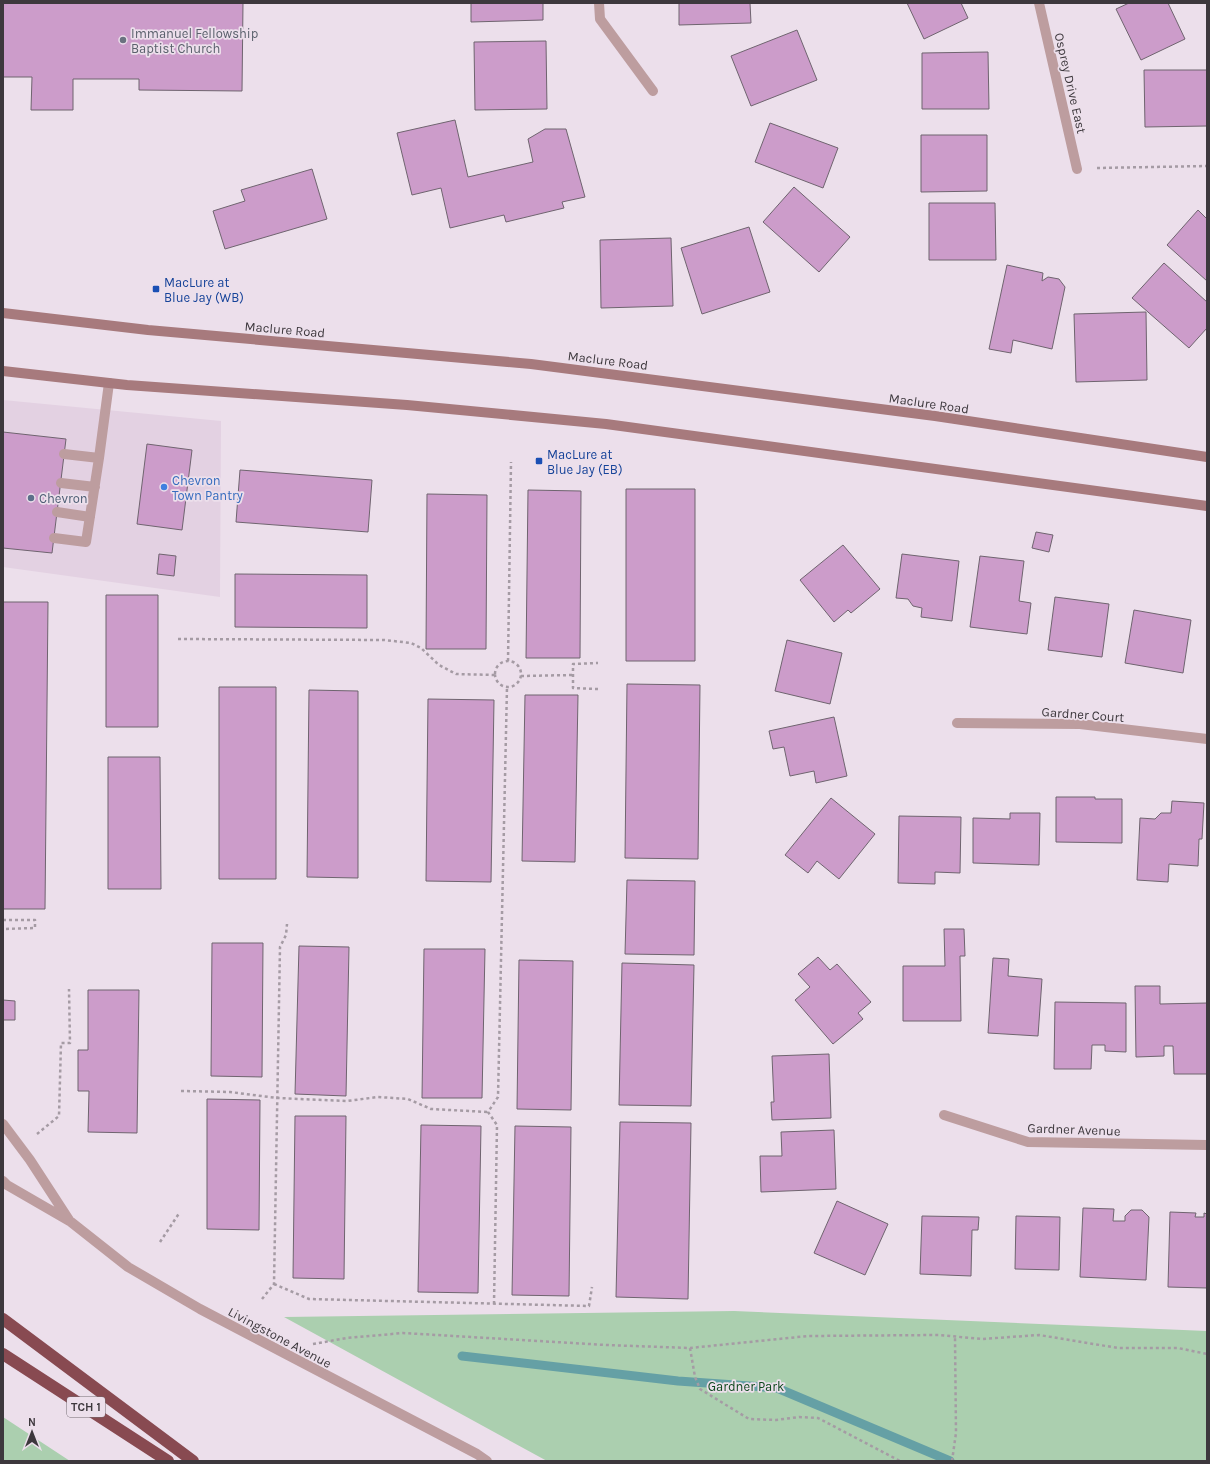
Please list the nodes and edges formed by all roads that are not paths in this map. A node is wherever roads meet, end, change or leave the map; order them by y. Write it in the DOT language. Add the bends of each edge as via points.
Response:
graph roads {
  1 [pos="599,3"];
  2 [pos="1039,3"];
  3 [pos="653,91"];
  4 [pos="1077,169"];
  5 [pos="3,312"];
  6 [pos="3,371"];
  7 [pos="109,383"];
  8 [pos="64,454"];
  9 [pos="1207,457"];
  10 [pos="99,458"];
  11 [pos="60,483"];
  12 [pos="95,487"];
  13 [pos="1207,506"];
  14 [pos="57,512"];
  15 [pos="90,516"];
  16 [pos="54,538"];
  17 [pos="957,723"];
  18 [pos="1207,739"];
  19 [pos="944,1114"];
  20 [pos="3,1124"];
  21 [pos="1207,1145"];
  22 [pos="3,1181"];
  23 [pos="70,1222"];
  24 [pos="3,1319"];
  25 [pos="3,1354"];
  26 [pos="168,1461"];
  27 [pos="193,1461"];
  28 [pos="487,1461"];
  1 -- 3 [label="street" via="600,19"];
  2 -- 4 [label="street, Osprey Drive East"];
  5 -- 9 [label="main road, Maclure Road" via="148,330 531,364 935,416"];
  6 -- 7 [label="main road"];
  7 -- 10 [label="street"];
  7 -- 13 [label="main road" via="407,405 606,424"];
  8 -- 10 [label="street"];
  10 -- 12 [label="street"];
  11 -- 12 [label="street"];
  12 -- 15 [label="street"];
  14 -- 15 [label="street"];
  15 -- 16 [label="street" via="86,542"];
  17 -- 18 [label="street, Gardner Court" via="1080,724"];
  19 -- 21 [label="street, Gardner Avenue" via="1028,1142"];
  20 -- 23 [label="street, Livingstone Avenue"];
  22 -- 23 [label="street, Livingstone Avenue"];
  23 -- 28 [label="street, Livingstone Avenue" via="128,1267 200,1310"];
  24 -- 27 [label="highway"];
  25 -- 26 [label="highway, TCH 1"];
}
